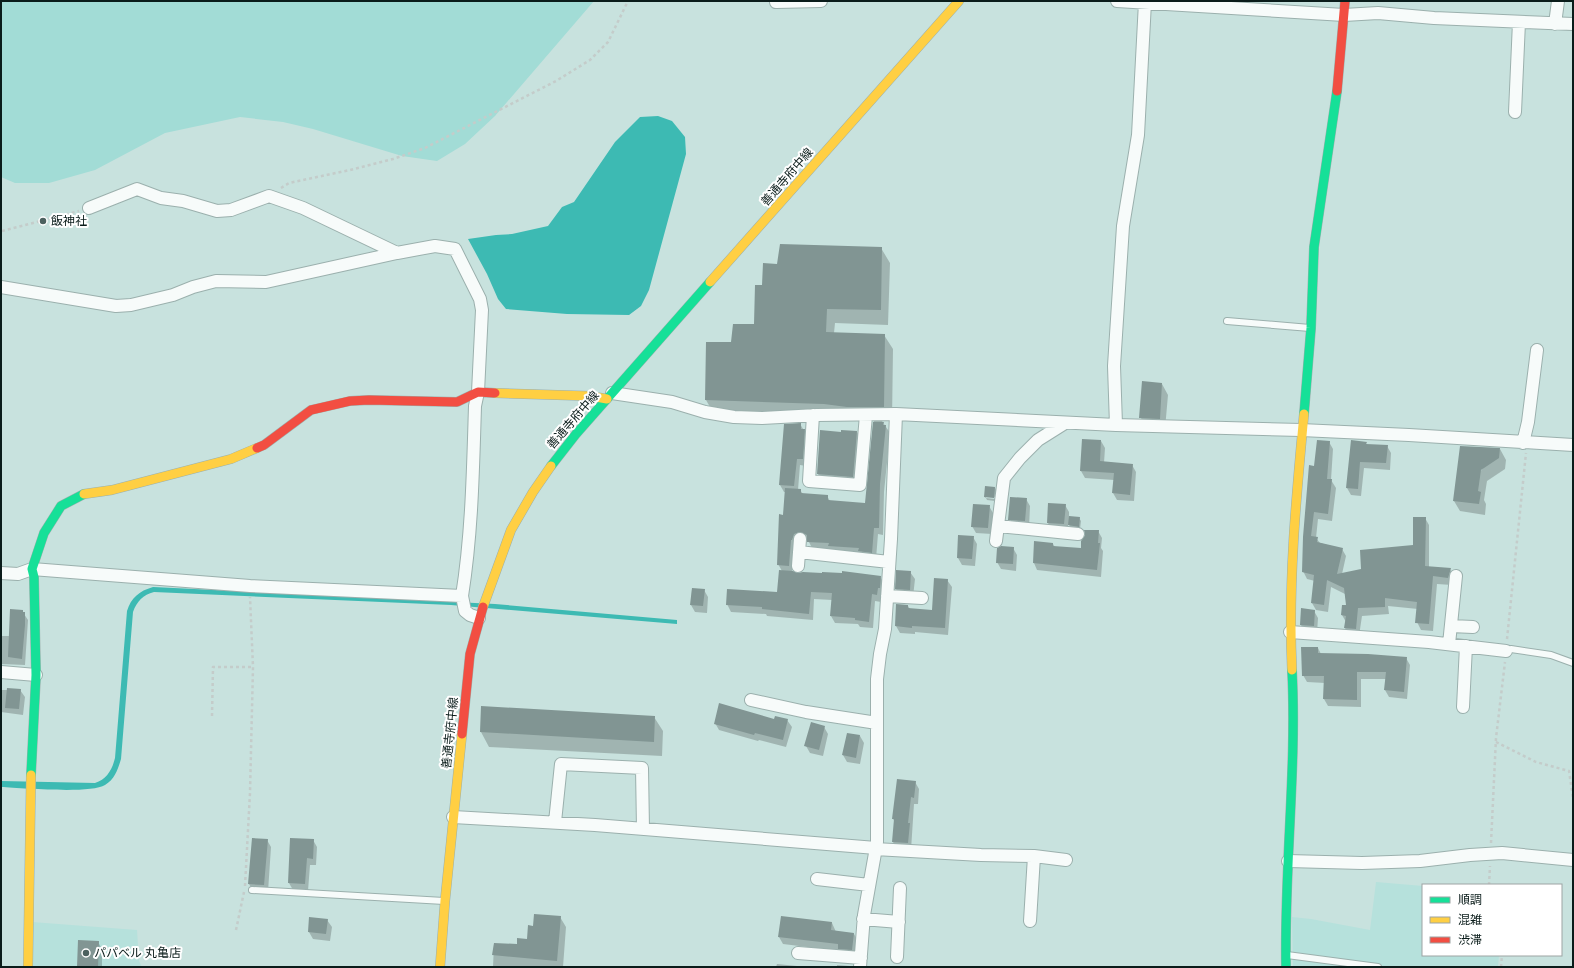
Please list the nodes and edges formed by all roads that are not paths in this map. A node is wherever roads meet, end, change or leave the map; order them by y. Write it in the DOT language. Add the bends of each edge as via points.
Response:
graph roads {
  1 [pos="778,1"];
  2 [pos="821,1"];
  3 [pos="959,1"];
  4 [pos="1117,1"];
  5 [pos="1345,1"];
  6 [pos="1558,1"];
  7 [pos="1146,2"];
  8 [pos="1344,15"];
  9 [pos="1519,22"];
  10 [pos="1555,24"];
  11 [pos="1573,24"];
  12 [pos="1515,112"];
  13 [pos="89,208"];
  14 [pos="398,253"];
  15 [pos="1,287"];
  16 [pos="1228,321"];
  17 [pos="1311,328"];
  18 [pos="1537,350"];
  19 [pos="478,392"];
  20 [pos="610,396"];
  21 [pos="896,414"];
  22 [pos="813,415"];
  23 [pos="866,415"];
  24 [pos="1064,423"];
  25 [pos="1116,425"];
  26 [pos="1302,430"];
  27 [pos="1523,443"];
  28 [pos="1573,445"];
  29 [pos="998,526"];
  30 [pos="1078,534"];
  31 [pos="800,539"];
  32 [pos="996,541"];
  33 [pos="799,552"];
  34 [pos="889,562"];
  35 [pos="798,566"];
  36 [pos="32,569"];
  37 [pos="1,573"];
  38 [pos="1456,576"];
  39 [pos="462,596"];
  40 [pos="887,596"];
  41 [pos="922,598"];
  42 [pos="479,618"];
  43 [pos="1451,626"];
  44 [pos="1472,627"];
  45 [pos="1290,632"];
  46 [pos="1449,644"];
  47 [pos="1466,646"];
  48 [pos="1506,650"];
  49 [pos="1573,663"];
  50 [pos="1,672"];
  51 [pos="36,675"];
  52 [pos="751,700"];
  53 [pos="1463,707"];
  54 [pos="877,724"];
  55 [pos="454,816"];
  56 [pos="555,822"];
  57 [pos="643,829"];
  58 [pos="875,849"];
  59 [pos="1034,856"];
  60 [pos="1066,860"];
  61 [pos="1573,860"];
  62 [pos="1288,861"];
  63 [pos="817,879"];
  64 [pos="869,885"];
  65 [pos="900,888"];
  66 [pos="252,890"];
  67 [pos="445,902"];
  68 [pos="863,919"];
  69 [pos="1030,921"];
  70 [pos="899,922"];
  71 [pos="798,953"];
  72 [pos="1286,955"];
  73 [pos="897,957"];
  74 [pos="860,963"];
  75 [pos="28,967"];
  76 [pos="440,967"];
  77 [pos="1286,967"];
  78 [pos="1378,967"];
  1 -- 2 [label="street" via="776,2"];
  3 -- 20 [label="street, 善通寺府中線"];
  4 -- 7 [label="street"];
  5 -- 8 [label="street"];
  6 -- 10 [label="street"];
  7 -- 8 [label="street"];
  7 -- 25 [label="street" via="1138,135 1123,226 1114,366"];
  8 -- 9 [label="street" via="1378,13"];
  8 -- 17 [label="street" via="1336,106 1314,247"];
  9 -- 10 [label="street"];
  9 -- 12 [label="street"];
  10 -- 11 [label="street"];
  13 -- 14 [label="street" via="137,189 161,198 183,201 217,211 232,210 269,196 302,208"];
  14 -- 15 [label="street" via="266,282 216,281 131,305 116,306"];
  14 -- 19 [label="street" via="435,246 455,249 462,260 480,299 482,310"];
  16 -- 17 [label="lane"];
  17 -- 26 [label="street"];
  18 -- 27 [label="street"];
  19 -- 20 [label="street"];
  19 -- 36 [label="street" via="457,402 350,401 311,410 264,445 231,459 112,490 85,492 61,506 44,533"];
  19 -- 39 [label="street" via="475,406 469,552"];
  20 -- 22 [label="street" via="672,402 734,417"];
  20 -- 42 [label="street, 善通寺府中線" via="555,460 523,508 510,532"];
  21 -- 23 [label="street"];
  21 -- 24 [label="street"];
  21 -- 34 [label="street"];
  22 -- 23 [label="street"];
  22 -- 23 [label="street" via="809,481 860,485"];
  24 -- 25 [label="street"];
  24 -- 29 [label="street" via="1038,440 1004,478"];
  25 -- 26 [label="street"];
  26 -- 27 [label="street"];
  26 -- 45 [label="street" via="1293,536"];
  27 -- 28 [label="street"];
  29 -- 30 [label="street"];
  29 -- 32 [label="street"];
  31 -- 33 [label="street"];
  33 -- 34 [label="street"];
  33 -- 35 [label="street"];
  34 -- 40 [label="street"];
  36 -- 37 [label="street" via="18,574"];
  36 -- 39 [label="street" via="250,586"];
  36 -- 51 [label="street"];
  38 -- 43 [label="street"];
  39 -- 42 [label="street" via="465,611 470,616"];
  40 -- 41 [label="street"];
  40 -- 54 [label="street" via="877,679"];
  42 -- 55 [label="street, 善通寺府中線" via="470,654"];
  43 -- 44 [label="street"];
  43 -- 46 [label="street"];
  45 -- 46 [label="street"];
  45 -- 62 [label="street" via="1294,711"];
  46 -- 47 [label="street"];
  47 -- 48 [label="street"];
  47 -- 53 [label="street"];
  48 -- 49 [label="lane" via="1551,655"];
  50 -- 51 [label="street"];
  51 -- 75 [label="street" via="31,779"];
  52 -- 54 [label="street"];
  54 -- 58 [label="street"];
  55 -- 56 [label="street"];
  55 -- 67 [label="street, 善通寺府中線"];
  56 -- 57 [label="street"];
  56 -- 57 [label="street" via="561,764 642,768"];
  57 -- 58 [label="street"];
  58 -- 59 [label="street"];
  58 -- 64 [label="street"];
  59 -- 60 [label="street"];
  59 -- 69 [label="street"];
  61 -- 62 [label="street" via="1502,853 1369,863"];
  62 -- 72 [label="street"];
  63 -- 64 [label="street"];
  64 -- 68 [label="street"];
  65 -- 70 [label="street"];
  66 -- 67 [label="lane"];
  67 -- 76 [label="street, 善通寺府中線"];
  68 -- 70 [label="street"];
  68 -- 74 [label="street"];
  70 -- 73 [label="street"];
  71 -- 74 [label="street"];
  72 -- 77 [label="street"];
  72 -- 78 [label="lane"];
}
